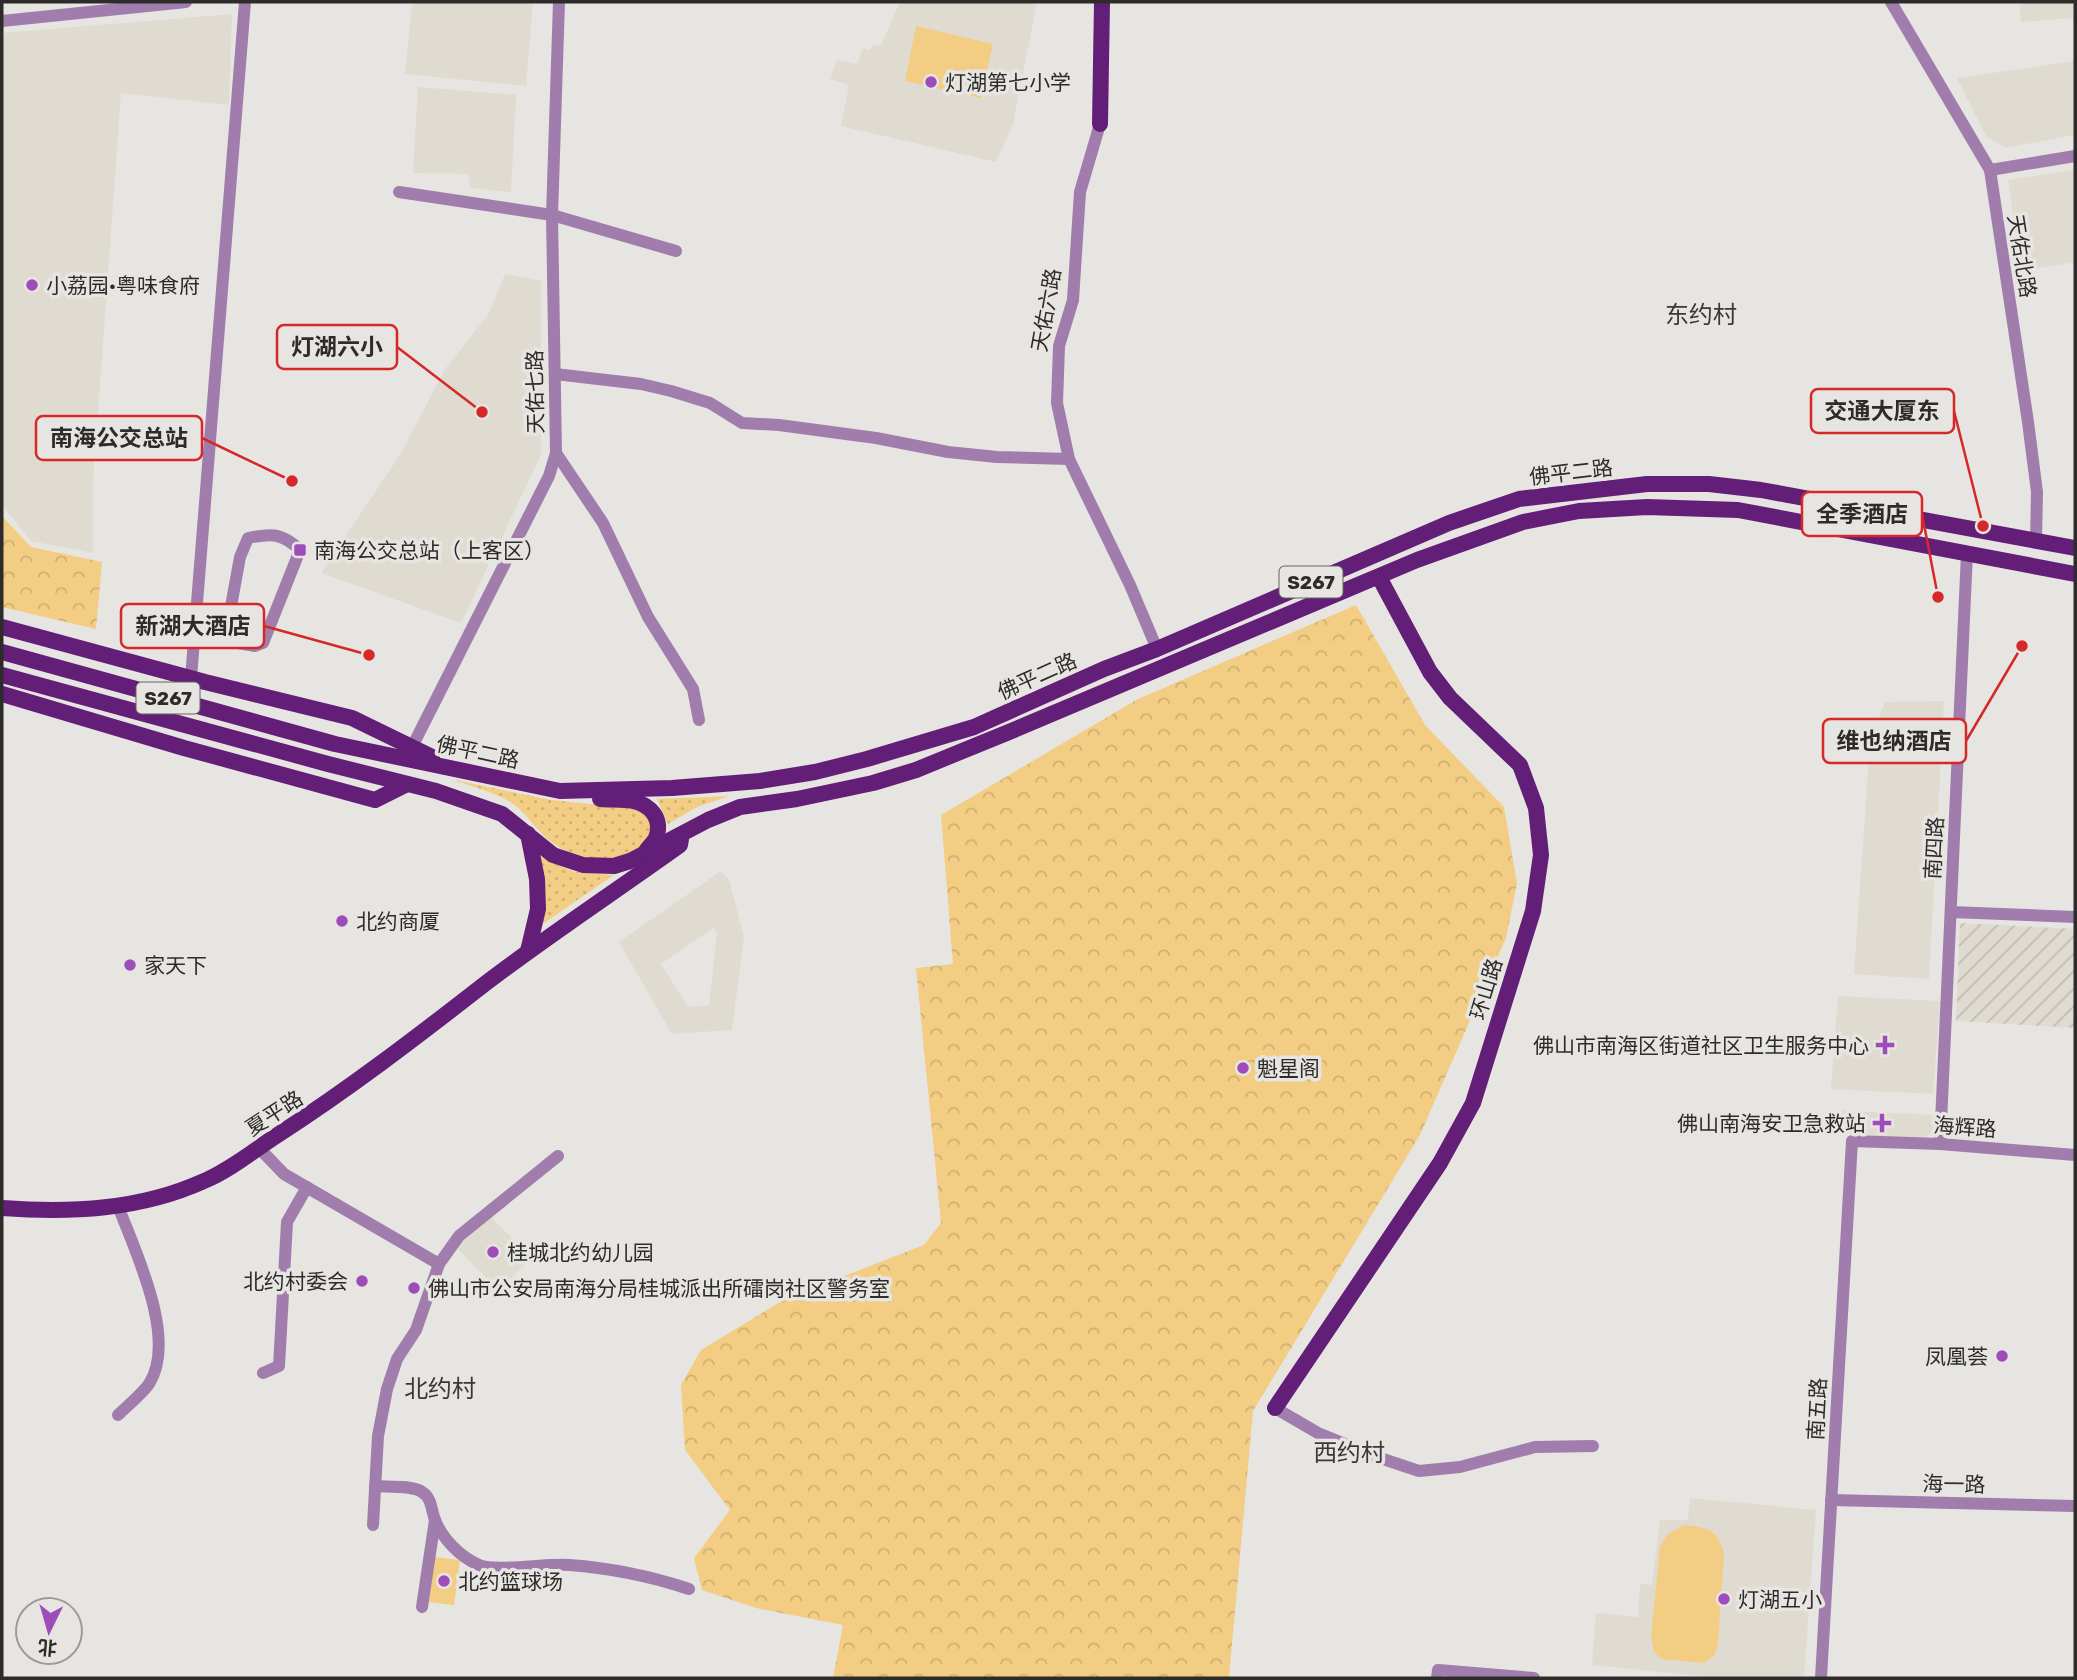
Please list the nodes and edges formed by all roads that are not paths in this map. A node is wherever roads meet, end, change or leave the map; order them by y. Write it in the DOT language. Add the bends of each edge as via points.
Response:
graph roads {
  1 [pos="186,2"];
  2 [pos="246,2"];
  3 [pos="559,2"];
  4 [pos="1102,2"];
  5 [pos="1891,2"];
  6 [pos="2,21"];
  7 [pos="1100,124"];
  8 [pos="2075,156"];
  9 [pos="1990,170"];
  10 [pos="399,192"];
  11 [pos="552,215"];
  12 [pos="676,251"];
  13 [pos="555,374"];
  14 [pos="556,453"];
  15 [pos="1069,459"];
  16 [pos="2036,542"];
  17 [pos="2075,548"];
  18 [pos="1967,553"];
  19 [pos="2075,574"];
  20 [pos="1379,577"];
  21 [pos="2,627"];
  22 [pos="194,635"];
  23 [pos="225,639"];
  24 [pos="1157,649"];
  25 [pos="2,652"];
  26 [pos="2,675"];
  27 [pos="191,678"];
  28 [pos="2,694"];
  29 [pos="699,720"];
  30 [pos="412,747"];
  31 [pos="220,757"];
  32 [pos="328,764"];
  33 [pos="456,769"];
  34 [pos="356,771"];
  35 [pos="407,784"];
  36 [pos="320,786"];
  37 [pos="560,791"];
  38 [pos="528,834"];
  39 [pos="682,834"];
  40 [pos="645,853"];
  41 [pos="1951,912"];
  42 [pos="2075,917"];
  43 [pos="528,951"];
  44 [pos="1852,1141"];
  45 [pos="1940,1144"];
  46 [pos="258,1148"];
  47 [pos="2075,1155"];
  48 [pos="558,1156"];
  49 [pos="307,1187"];
  50 [pos="118,1206"];
  51 [pos="2,1208"];
  52 [pos="439,1264"];
  53 [pos="263,1373"];
  54 [pos="1275,1408"];
  55 [pos="118,1415"];
  56 [pos="1593,1446"];
  57 [pos="375,1486"];
  58 [pos="1831,1500"];
  59 [pos="2075,1506"];
  60 [pos="435,1520"];
  61 [pos="373,1525"];
  62 [pos="689,1589"];
  63 [pos="422,1607"];
  64 [pos="1437,1678"];
  65 [pos="1534,1678"];
  66 [pos="1821,1678"];
  1 -- 6 [label="street"];
  2 -- 22 [label="street"];
  3 -- 11 [label="street, 天佑七路"];
  4 -- 7 [label="main road, 天佑六路"];
  5 -- 9 [label="street, 天佑北路"];
  7 -- 15 [label="street, 天佑六路" via="1080,192 1073,300 1059,346 1056,403"];
  8 -- 9 [label="street"];
  9 -- 16 [label="street, 天佑北路" via="2037,492"];
  10 -- 11 [label="street"];
  11 -- 12 [label="street"];
  11 -- 13 [label="street, 天佑七路"];
  13 -- 14 [label="street, 天佑七路"];
  13 -- 15 [label="street" via="671,391 710,403 742,423 876,438 947,452"];
  14 -- 29 [label="street" via="603,523 648,617 693,689"];
  14 -- 30 [label="street, 天佑七路" via="549,476"];
  15 -- 24 [label="street, 天佑六路"];
  16 -- 17 [label="main road, 佛平二路 / S267"];
  16 -- 24 [label="main road, 佛平二路 / S267" via="1710,484 1647,484 1573,492 1519,499 1449,523"];
  18 -- 19 [label="main road, 佛平二路"];
  18 -- 20 [label="main road, 佛平二路" via="1738,510 1647,507 1579,511 1523,522"];
  18 -- 41 [label="street, 南四路"];
  20 -- 39 [label="main road, 佛平二路" via="916,770 873,783 740,807"];
  20 -- 54 [label="main road, 环山路" via="1430,672 1450,698 1520,765 1536,808 1541,855 1533,911 1473,1103 1440,1163"];
  21 -- 27 [label="main road"];
  22 -- 23 [label="street"];
  22 -- 27 [label="street"];
  23 -- 23 [label="street" via="256,646 263,643 300,550 287,538 265,534 248,538 240,557"];
  24 -- 37 [label="main road, 佛平二路 / S267" via="974,727 815,772 685,787"];
  25 -- 33 [label="main road, 佛平二路 / S267" via="335,744"];
  26 -- 32 [label="main road, S267"];
  27 -- 30 [label="main road" via="352,718"];
  28 -- 31 [label="main road"];
  30 -- 33 [label="main road"];
  31 -- 32 [label="main road"];
  31 -- 36 [label="main road"];
  32 -- 34 [label="main road, S267"];
  33 -- 37 [label="main road, 佛平二路 / S267"];
  34 -- 35 [label="main road, S267"];
  34 -- 36 [label="main road"];
  35 -- 36 [label="main road" via="375,800"];
  35 -- 38 [label="main road, S267" via="502,814"];
  37 -- 40 [label="main road" via="575,798 635,801 647,806 658,820 656,838"];
  38 -- 40 [label="main road, 佛平二路" via="553,855 583,865 614,866"];
  38 -- 43 [label="main road" via="538,909"];
  39 -- 40 [label="main road, 佛平二路"];
  39 -- 43 [label="main road, 夏平路" via="680,845"];
  41 -- 42 [label="street"];
  41 -- 45 [label="street, 南四路"];
  43 -- 46 [label="main road, 夏平路" via="321,1108"];
  44 -- 45 [label="street, 海辉路"];
  44 -- 58 [label="street, 南五路"];
  45 -- 47 [label="street, 海辉路"];
  46 -- 49 [label="street" via="284,1174"];
  46 -- 50 [label="main road, 夏平路" via="206,1181"];
  48 -- 52 [label="street" via="459,1236"];
  49 -- 52 [label="street"];
  49 -- 53 [label="street" via="287,1222 279,1366"];
  50 -- 51 [label="main road, 夏平路" via="61,1211"];
  50 -- 55 [label="street" via="154,1302 158,1334 157,1366 148,1384"];
  52 -- 57 [label="street" via="416,1330 397,1359 387,1389"];
  54 -- 56 [label="street" via="1318,1433 1419,1471 1460,1467 1535,1447"];
  57 -- 60 [label="street" via="423,1492"];
  57 -- 61 [label="street"];
  58 -- 59 [label="street, 海一路"];
  58 -- 66 [label="street, 南五路"];
  60 -- 62 [label="street" via="443,1536 479,1566 568,1565 652,1577"];
  60 -- 63 [label="street"];
  64 -- 65 [label="street" via="1438,1670"];
}
